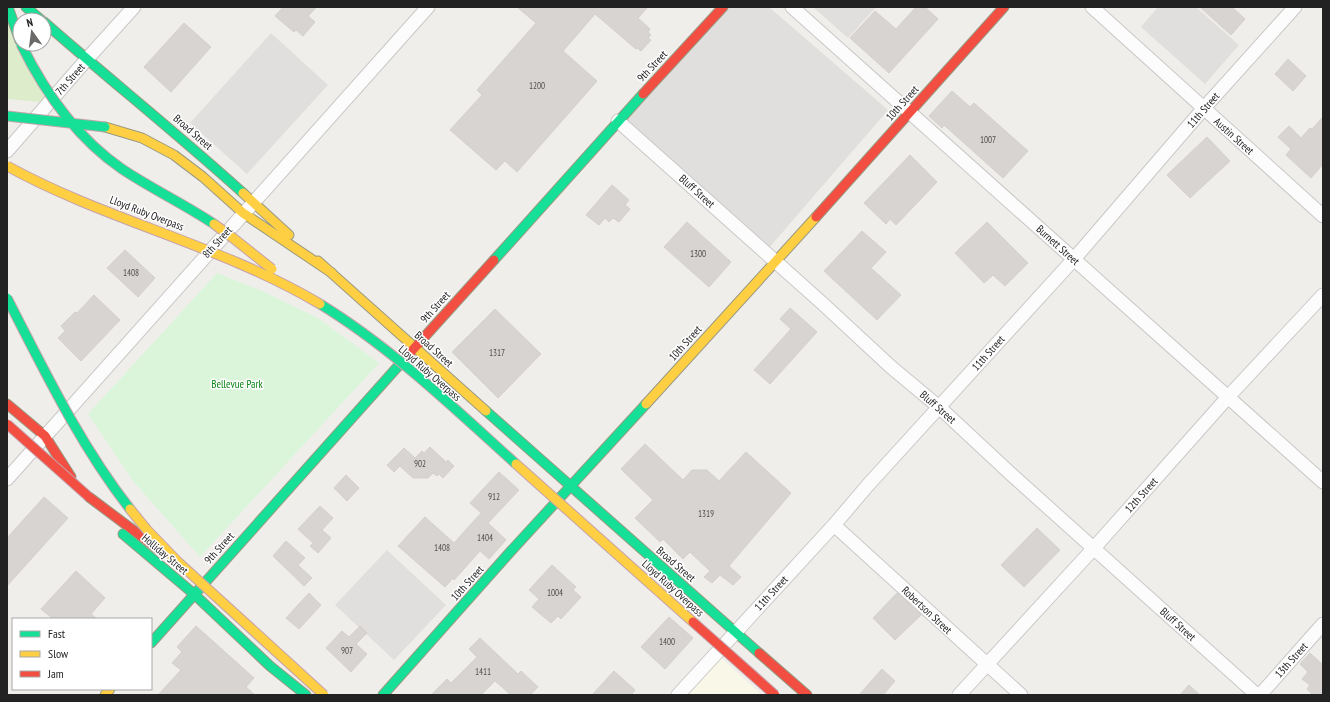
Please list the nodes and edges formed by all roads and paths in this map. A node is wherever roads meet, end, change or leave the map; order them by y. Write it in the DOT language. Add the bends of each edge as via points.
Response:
graph roads {
  1 [pos="8,7"];
  2 [pos="134,7"];
  3 [pos="428,7"];
  4 [pos="723,7"];
  5 [pos="792,7"];
  6 [pos="1004,7"];
  7 [pos="1092,7"];
  8 [pos="1295,7"];
  9 [pos="12,18"];
  10 [pos="52,29"];
  11 [pos="25,52"];
  12 [pos="87,59"];
  13 [pos="1204,108"];
  14 [pos="910,112"];
  15 [pos="7,116"];
  16 [pos="618,121"];
  17 [pos="7,152"];
  18 [pos="7,166"];
  19 [pos="252,203"];
  20 [pos="243,213"];
  21 [pos="1323,216"];
  22 [pos="1074,259"];
  23 [pos="776,262"];
  24 [pos="332,273"];
  25 [pos="303,294"];
  26 [pos="1323,295"];
  27 [pos="7,298"];
  28 [pos="415,349"];
  29 [pos="1228,397"];
  30 [pos="7,404"];
  31 [pos="939,407"];
  32 [pos="7,424"];
  33 [pos="7,434"];
  34 [pos="45,436"];
  35 [pos="29,454"];
  36 [pos="7,478"];
  37 [pos="1323,482"];
  38 [pos="570,486"];
  39 [pos="89,505"];
  40 [pos="834,525"];
  41 [pos="1094,548"];
  42 [pos="184,569"];
  43 [pos="194,594"];
  44 [pos="1323,624"];
  45 [pos="735,632"];
  46 [pos="152,642"];
  47 [pos="986,664"];
  48 [pos="306,695"];
  49 [pos="324,695"];
  50 [pos="383,695"];
  51 [pos="678,695"];
  52 [pos="775,695"];
  53 [pos="807,695"];
  54 [pos="959,695"];
  55 [pos="1021,695"];
  56 [pos="1258,695"];
  1 -- 9 [label="main road"];
  2 -- 12 [label="street, 7th Street"];
  3 -- 19 [label="street, 8th Street"];
  4 -- 16 [label="main road, 9th Street"];
  5 -- 14 [label="street, Burnett Street"];
  6 -- 14 [label="main road, 10th Street"];
  7 -- 13 [label="street, Austin Street"];
  8 -- 13 [label="street, 11th Street"];
  10 -- 12 [label="main road, Broad Street"];
  11 -- 25 [label="main road, bridge" via="60,109 94,146 121,167 221,228"];
  12 -- 17 [label="street, 7th Street"];
  12 -- 19 [label="main road, Broad Street" via="204,158"];
  13 -- 21 [label="street, Austin Street"];
  13 -- 22 [label="street, 11th Street"];
  14 -- 22 [label="street, Burnett Street"];
  14 -- 23 [label="main road, 10th Street"];
  15 -- 20 [label="main road, bridge" via="105,127 142,138 174,155"];
  16 -- 23 [label="street, Bluff Street"];
  16 -- 28 [label="main road, 9th Street"];
  18 -- 25 [label="main road, Lloyd Ruby Overpass, bridge" via="68,196 206,249"];
  19 -- 20 [label="street, 8th Street"];
  19 -- 24 [label="main road, Broad Street"];
  20 -- 24 [label="main road"];
  20 -- 34 [label="street, 8th Street"];
  22 -- 29 [label="street, Burnett Street"];
  22 -- 31 [label="street, 11th Street"];
  23 -- 31 [label="street, Bluff Street" via="891,367"];
  23 -- 38 [label="main road, 10th Street"];
  24 -- 28 [label="main road, Broad Street"];
  25 -- 52 [label="main road, Lloyd Ruby Overpass, bridge" via="370,338 420,378"];
  26 -- 29 [label="street, 12th Street"];
  27 -- 42 [label="main road, bridge" via="52,386 91,454 147,530"];
  28 -- 38 [label="main road, Broad Street"];
  28 -- 43 [label="main road, 9th Street"];
  29 -- 37 [label="street, Burnett Street"];
  29 -- 41 [label="street, 12th Street"];
  30 -- 34 [label="main road"];
  31 -- 40 [label="street, 11th Street"];
  31 -- 41 [label="street, Bluff Street"];
  32 -- 42 [label="main road, bridge" via="89,496"];
  33 -- 35 [label="main road, Holliday Street"];
  34 -- 35 [label="street, 8th Street"];
  34 -- 39 [label="main road"];
  35 -- 36 [label="street, 8th Street"];
  35 -- 39 [label="main road, Holliday Street"];
  38 -- 45 [label="main road, Broad Street"];
  38 -- 50 [label="main road, 10th Street"];
  39 -- 43 [label="main road, Holliday Street"];
  40 -- 45 [label="street, 11th Street"];
  40 -- 47 [label="street, Robertson Street"];
  41 -- 47 [label="street, 12th Street"];
  41 -- 56 [label="street, Bluff Street"];
  42 -- 49 [label="main road, bridge"];
  43 -- 46 [label="main road, 9th Street"];
  43 -- 48 [label="main road, Holliday Street" via="270,666"];
  44 -- 56 [label="street, 13th Street"];
  45 -- 51 [label="street, 11th Street"];
  45 -- 53 [label="main road, Broad Street"];
  47 -- 54 [label="street, 12th Street"];
  47 -- 55 [label="street, Robertson Street"];
}
